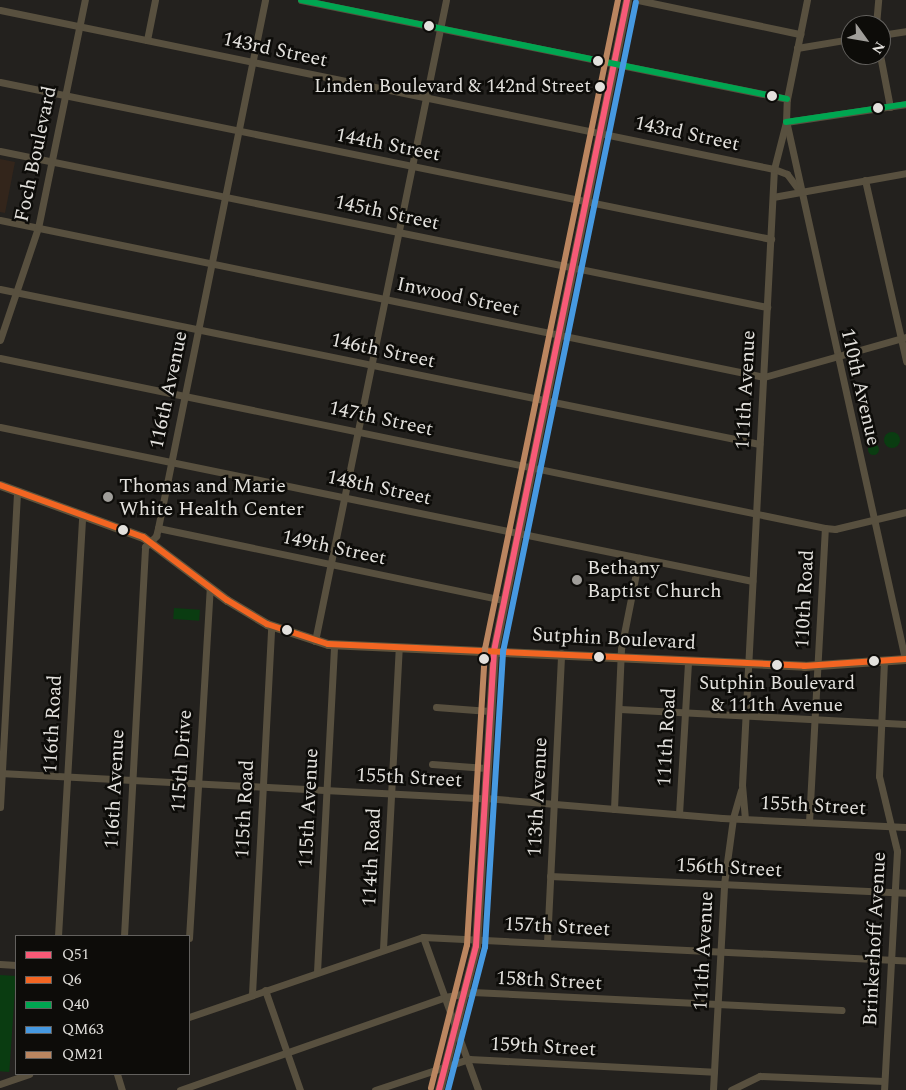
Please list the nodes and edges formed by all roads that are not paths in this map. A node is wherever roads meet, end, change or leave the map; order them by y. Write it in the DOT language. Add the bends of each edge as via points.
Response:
graph roads {
  1 [pos="84,0"];
  2 [pos="155,0"];
  3 [pos="265,0"];
  4 [pos="301,0"];
  5 [pos="446,0"];
  6 [pos="626,0"];
  7 [pos="638,0"];
  8 [pos="807,0"];
  9 [pos="878,0"];
  10 [pos="0,10"];
  11 [pos="877,15"];
  12 [pos="79,25"];
  13 [pos="440,28"];
  14 [pos="906,31"];
  15 [pos="891,33"];
  16 [pos="800,34"];
  17 [pos="147,40"];
  18 [pos="841,41"];
  19 [pos="798,48"];
  20 [pos="253,62"];
  21 [pos="614,64"];
  22 [pos="882,65"];
  23 [pos="0,82"];
  24 [pos="66,95"];
  25 [pos="426,97"];
  26 [pos="786,99"];
  27 [pos="906,104"];
  28 [pos="890,106"];
  29 [pos="786,122"];
  30 [pos="239,132"];
  31 [pos="599,133"];
  32 [pos="0,151"];
  33 [pos="52,162"];
  34 [pos="412,166"];
  35 [pos="774,169"];
  36 [pos="906,173"];
  37 [pos="865,180"];
  38 [pos="800,191"];
  39 [pos="225,197"];
  40 [pos="773,197"];
  41 [pos="585,202"];
  42 [pos="0,220"];
  43 [pos="38,228"];
  44 [pos="398,232"];
  45 [pos="771,239"];
  46 [pos="212,263"];
  47 [pos="572,268"];
  48 [pos="0,289"];
  49 [pos="16,292"];
  50 [pos="385,299"];
  51 [pos="767,308"];
  52 [pos="198,330"];
  53 [pos="558,334"];
  54 [pos="903,338"];
  55 [pos="0,340"];
  56 [pos="836,357"];
  57 [pos="0,358"];
  58 [pos="906,361"];
  59 [pos="372,365"];
  60 [pos="764,377"];
  61 [pos="185,396"];
  62 [pos="545,400"];
  63 [pos="0,427"];
  64 [pos="358,431"];
  65 [pos="759,444"];
  66 [pos="171,462"];
  67 [pos="531,467"];
  68 [pos="0,485"];
  69 [pos="18,491"];
  70 [pos="344,497"];
  71 [pos="756,512"];
  72 [pos="906,512"];
  73 [pos="82,514"];
  74 [pos="873,519"];
  75 [pos="158,528"];
  76 [pos="826,528"];
  77 [pos="518,533"];
  78 [pos="150,541"];
  79 [pos="639,558"];
  80 [pos="331,564"];
  81 [pos="752,581"];
  82 [pos="210,587"];
  83 [pos="504,600"];
  84 [pos="271,626"];
  85 [pos="315,641"];
  86 [pos="334,645"];
  87 [pos="399,647"];
  88 [pos="494,651"];
  89 [pos="561,653"];
  90 [pos="621,656"];
  91 [pos="905,659"];
  92 [pos="688,661"];
  93 [pos="884,661"];
  94 [pos="748,664"];
  95 [pos="817,666"];
  96 [pos="436,707"];
  97 [pos="620,708"];
  98 [pos="489,711"];
  99 [pos="684,712"];
  100 [pos="746,716"];
  101 [pos="814,719"];
  102 [pos="881,723"];
  103 [pos="906,724"];
  104 [pos="432,764"];
  105 [pos="486,768"];
  106 [pos="1,773"];
  107 [pos="67,776"];
  108 [pos="132,780"];
  109 [pos="197,783"];
  110 [pos="742,785"];
  111 [pos="262,786"];
  112 [pos="326,790"];
  113 [pos="392,793"];
  114 [pos="485,798"];
  115 [pos="554,803"];
  116 [pos="0,807"];
  117 [pos="614,809"];
  118 [pos="679,814"];
  119 [pos="733,818"];
  120 [pos="745,819"];
  121 [pos="809,822"];
  122 [pos="891,827"];
  123 [pos="906,827"];
  124 [pos="550,876"];
  125 [pos="724,884"];
  126 [pos="894,893"];
  127 [pos="906,894"];
  128 [pos="58,935"];
  129 [pos="124,935"];
  130 [pos="189,935"];
  131 [pos="423,937"];
  132 [pos="477,939"];
  133 [pos="547,943"];
  134 [pos="383,949"];
  135 [pos="720,952"];
  136 [pos="890,960"];
  137 [pos="906,961"];
  138 [pos="0,964"];
  139 [pos="15,965"];
  140 [pos="317,972"];
  141 [pos="264,990"];
  142 [pos="252,994"];
  143 [pos="463,994"];
  144 [pos="445,997"];
  145 [pos="718,1005"];
  146 [pos="842,1010"];
  147 [pos="190,1017"];
  148 [pos="455,1026"];
  149 [pos="287,1052"];
  150 [pos="469,1059"];
  151 [pos="445,1065"];
  152 [pos="714,1072"];
  153 [pos="26,1075"];
  154 [pos="117,1075"];
  155 [pos="884,1081"];
  156 [pos="0,1084"];
  157 [pos="122,1090"];
  158 [pos="180,1090"];
  159 [pos="300,1090"];
  160 [pos="375,1090"];
  161 [pos="438,1090"];
  162 [pos="478,1090"];
  163 [pos="713,1090"];
  164 [pos="731,1090"];
  165 [pos="884,1090"];
  1 -- 12 [label="street, Foch Boulevard"];
  2 -- 17 [label="street"];
  3 -- 20 [label="street, 116th Avenue"];
  4 -- 13 [label="street"];
  5 -- 13 [label="street"];
  6 -- 21 [label="main road"];
  7 -- 16 [label="street"];
  8 -- 16 [label="street, 111th Avenue"];
  9 -- 11 [label="street"];
  10 -- 12 [label="street, 143rd Street"];
  12 -- 17 [label="street, 143rd Street"];
  12 -- 24 [label="street, Foch Boulevard"];
  13 -- 21 [label="street"];
  13 -- 25 [label="street"];
  14 -- 15 [label="street"];
  16 -- 19 [label="street, 111th Avenue"];
  17 -- 20 [label="street, 143rd Street"];
  18 -- 19 [label="street"];
  19 -- 26 [label="street, 111th Avenue"];
  20 -- 25 [label="street, 143rd Street"];
  20 -- 30 [label="street, 116th Avenue"];
  21 -- 26 [label="street"];
  21 -- 31 [label="main road"];
  22 -- 28 [label="street"];
  23 -- 24 [label="street, 144th Street"];
  24 -- 30 [label="street, 144th Street"];
  24 -- 33 [label="street, Foch Boulevard"];
  25 -- 31 [label="street, 143rd Street"];
  25 -- 34 [label="street"];
  26 -- 29 [label="street, 111th Avenue"];
  27 -- 28 [label="street"];
  28 -- 29 [label="street"];
  29 -- 35 [label="street, 111th Avenue"];
  29 -- 38 [label="street, 110th Avenue"];
  30 -- 34 [label="street, 144th Street"];
  30 -- 39 [label="street, 116th Avenue"];
  31 -- 35 [label="street, 143rd Street"];
  31 -- 41 [label="main road"];
  32 -- 33 [label="street, 145th Street"];
  33 -- 39 [label="street, 145th Street"];
  33 -- 43 [label="street, Foch Boulevard"];
  34 -- 41 [label="street, 144th Street"];
  34 -- 44 [label="street"];
  35 -- 38 [label="street, 143rd Street" via="787,174"];
  35 -- 40 [label="street, 111th Avenue"];
  36 -- 37 [label="street"];
  37 -- 38 [label="street"];
  37 -- 54 [label="street"];
  38 -- 40 [label="street"];
  38 -- 56 [label="street, 110th Avenue"];
  39 -- 44 [label="street, 145th Street"];
  39 -- 46 [label="street, 116th Avenue"];
  40 -- 45 [label="street, 111th Avenue"];
  41 -- 45 [label="street, 144th Street"];
  41 -- 47 [label="main road"];
  42 -- 43 [label="street, Inwood Street"];
  43 -- 46 [label="street, Inwood Street"];
  43 -- 49 [label="street, Foch Boulevard"];
  44 -- 47 [label="street, 145th Street"];
  44 -- 50 [label="street"];
  45 -- 51 [label="street, 111th Avenue"];
  46 -- 50 [label="street, Inwood Street"];
  46 -- 52 [label="street, 116th Avenue"];
  47 -- 51 [label="street, 145th Street"];
  47 -- 53 [label="main road"];
  48 -- 49 [label="street, 146th Street"];
  49 -- 52 [label="street, 146th Street"];
  49 -- 55 [label="street, Foch Boulevard"];
  50 -- 53 [label="street, Inwood Street"];
  50 -- 59 [label="street"];
  51 -- 60 [label="street, 111th Avenue"];
  52 -- 59 [label="street, 146th Street"];
  52 -- 61 [label="street, 116th Avenue"];
  53 -- 60 [label="street, Inwood Street"];
  53 -- 62 [label="main road"];
  54 -- 56 [label="street, Inwood Street"];
  54 -- 58 [label="street"];
  56 -- 60 [label="street, Inwood Street"];
  56 -- 74 [label="street, 110th Avenue"];
  57 -- 61 [label="street, 147th Street"];
  59 -- 62 [label="street, 146th Street"];
  59 -- 64 [label="street"];
  60 -- 65 [label="street, 111th Avenue"];
  61 -- 64 [label="street, 147th Street"];
  61 -- 66 [label="street, 116th Avenue"];
  62 -- 65 [label="street, 146th Street"];
  62 -- 67 [label="main road"];
  63 -- 66 [label="street, 148th Street"];
  64 -- 67 [label="street, 147th Street"];
  64 -- 70 [label="street"];
  65 -- 71 [label="street, 111th Avenue"];
  66 -- 70 [label="street, 148th Street"];
  66 -- 75 [label="street, 116th Avenue"];
  67 -- 71 [label="street, 147th Street"];
  67 -- 77 [label="main road"];
  68 -- 69 [label="main road, Sutphin Boulevard"];
  69 -- 73 [label="main road, Sutphin Boulevard"];
  69 -- 106 [label="street"];
  70 -- 77 [label="street, 148th Street"];
  70 -- 80 [label="street"];
  71 -- 76 [label="street, 147th Street"];
  71 -- 81 [label="street, 111th Avenue"];
  72 -- 74 [label="street"];
  73 -- 78 [label="main road, Sutphin Boulevard"];
  73 -- 107 [label="street, 116th Road"];
  74 -- 76 [label="street" via="835,529"];
  74 -- 91 [label="street, 110th Avenue"];
  75 -- 78 [label="street, 116th Avenue"];
  75 -- 80 [label="street, 149th Street"];
  76 -- 95 [label="street, 110th Road"];
  77 -- 79 [label="street, 148th Street"];
  77 -- 83 [label="main road"];
  78 -- 82 [label="main road, Sutphin Boulevard"];
  78 -- 108 [label="street, 116th Avenue" via="145,547"];
  79 -- 81 [label="street, 148th Street"];
  79 -- 90 [label="street"];
  80 -- 83 [label="street, 149th Street"];
  80 -- 85 [label="street"];
  81 -- 94 [label="street, 111th Avenue"];
  82 -- 84 [label="main road, Sutphin Boulevard"];
  82 -- 109 [label="street, 115th Drive"];
  83 -- 88 [label="main road"];
  84 -- 85 [label="main road, Sutphin Boulevard"];
  84 -- 111 [label="street, 115th Road"];
  85 -- 86 [label="main road, Sutphin Boulevard"];
  86 -- 87 [label="main road, Sutphin Boulevard"];
  86 -- 112 [label="street, 115th Avenue"];
  87 -- 88 [label="main road, Sutphin Boulevard"];
  87 -- 113 [label="street, 114th Road"];
  88 -- 89 [label="main road, Sutphin Boulevard"];
  88 -- 98 [label="main road"];
  89 -- 90 [label="main road, Sutphin Boulevard"];
  89 -- 115 [label="street, 113th Avenue"];
  90 -- 92 [label="main road, Sutphin Boulevard"];
  90 -- 97 [label="street"];
  91 -- 93 [label="main road, Sutphin Boulevard"];
  92 -- 94 [label="main road, Sutphin Boulevard"];
  92 -- 99 [label="street, 111th Road"];
  93 -- 95 [label="main road, Sutphin Boulevard"];
  93 -- 102 [label="street"];
  94 -- 95 [label="main road, Sutphin Boulevard"];
  94 -- 100 [label="street, 111th Avenue"];
  95 -- 101 [label="street, 110th Road"];
  96 -- 98 [label="street"];
  97 -- 99 [label="street"];
  97 -- 117 [label="street"];
  98 -- 105 [label="main road"];
  99 -- 100 [label="street"];
  99 -- 118 [label="street, 111th Road"];
  100 -- 101 [label="street"];
  100 -- 110 [label="street, 111th Avenue"];
  101 -- 102 [label="street"];
  101 -- 121 [label="street, 110th Road"];
  102 -- 103 [label="street"];
  102 -- 122 [label="street, Brinkerhoff Avenue" via="881,792"];
  104 -- 105 [label="street"];
  105 -- 114 [label="main road"];
  106 -- 107 [label="street, 155th Street"];
  106 -- 116 [label="street"];
  107 -- 108 [label="street, 155th Street"];
  107 -- 128 [label="street, 116th Road"];
  108 -- 109 [label="street, 155th Street"];
  108 -- 129 [label="street, 116th Avenue"];
  109 -- 111 [label="street, 155th Street"];
  109 -- 130 [label="street, 115th Drive"];
  110 -- 119 [label="street, 111th Avenue"];
  110 -- 120 [label="street, 111th Avenue"];
  111 -- 112 [label="street, 155th Street"];
  111 -- 142 [label="street, 115th Road"];
  112 -- 113 [label="street, 155th Street"];
  112 -- 140 [label="street, 115th Avenue"];
  113 -- 114 [label="street, 155th Street"];
  113 -- 134 [label="street, 114th Road"];
  114 -- 115 [label="street, 155th Street"];
  114 -- 132 [label="main road"];
  115 -- 117 [label="street, 155th Street"];
  115 -- 124 [label="street, 113th Avenue"];
  117 -- 118 [label="street, 155th Street"];
  118 -- 119 [label="street, 155th Street"];
  119 -- 120 [label="street, 155th Street"];
  119 -- 125 [label="street, 111th Avenue"];
  120 -- 121 [label="street, 155th Street"];
  121 -- 122 [label="street, 155th Street"];
  122 -- 123 [label="street, 155th Street"];
  122 -- 126 [label="street, Brinkerhoff Avenue" via="897,851"];
  124 -- 125 [label="street, 156th Street"];
  124 -- 133 [label="street, 113th Avenue"];
  125 -- 126 [label="street, 156th Street"];
  125 -- 135 [label="street, 111th Avenue"];
  126 -- 127 [label="street, 156th Street"];
  126 -- 136 [label="street, Brinkerhoff Avenue"];
  131 -- 132 [label="street, 157th Street"];
  131 -- 134 [label="street, 157th Street"];
  131 -- 144 [label="street"];
  132 -- 133 [label="street, 157th Street"];
  132 -- 143 [label="main road"];
  133 -- 135 [label="street, 157th Street"];
  134 -- 140 [label="street, 157th Street"];
  135 -- 136 [label="street, 157th Street"];
  135 -- 145 [label="street, 111th Avenue"];
  136 -- 137 [label="street, 157th Street"];
  136 -- 155 [label="street, Brinkerhoff Avenue"];
  138 -- 139 [label="street"];
  140 -- 141 [label="street, 157th Street"];
  141 -- 142 [label="street, 157th Street"];
  141 -- 149 [label="street"];
  142 -- 147 [label="street, 157th Street"];
  143 -- 144 [label="street, 158th Street"];
  143 -- 145 [label="street, 158th Street"];
  143 -- 148 [label="main road"];
  144 -- 148 [label="street"];
  144 -- 149 [label="street, 158th Street"];
  145 -- 146 [label="street, 158th Street"];
  145 -- 152 [label="street, 111th Avenue"];
  148 -- 150 [label="street"];
  148 -- 151 [label="main road"];
  149 -- 158 [label="street, 158th Street"];
  149 -- 159 [label="street"];
  150 -- 151 [label="street, 159th Street"];
  150 -- 152 [label="street, 159th Street"];
  150 -- 162 [label="street"];
  151 -- 160 [label="street, 159th Street"];
  151 -- 161 [label="main road"];
  152 -- 163 [label="street, 111th Avenue"];
  153 -- 156 [label="street"];
  154 -- 157 [label="street"];
  155 -- 164 [label="street" via="760,1076"];
  155 -- 165 [label="street, Brinkerhoff Avenue"];
}
